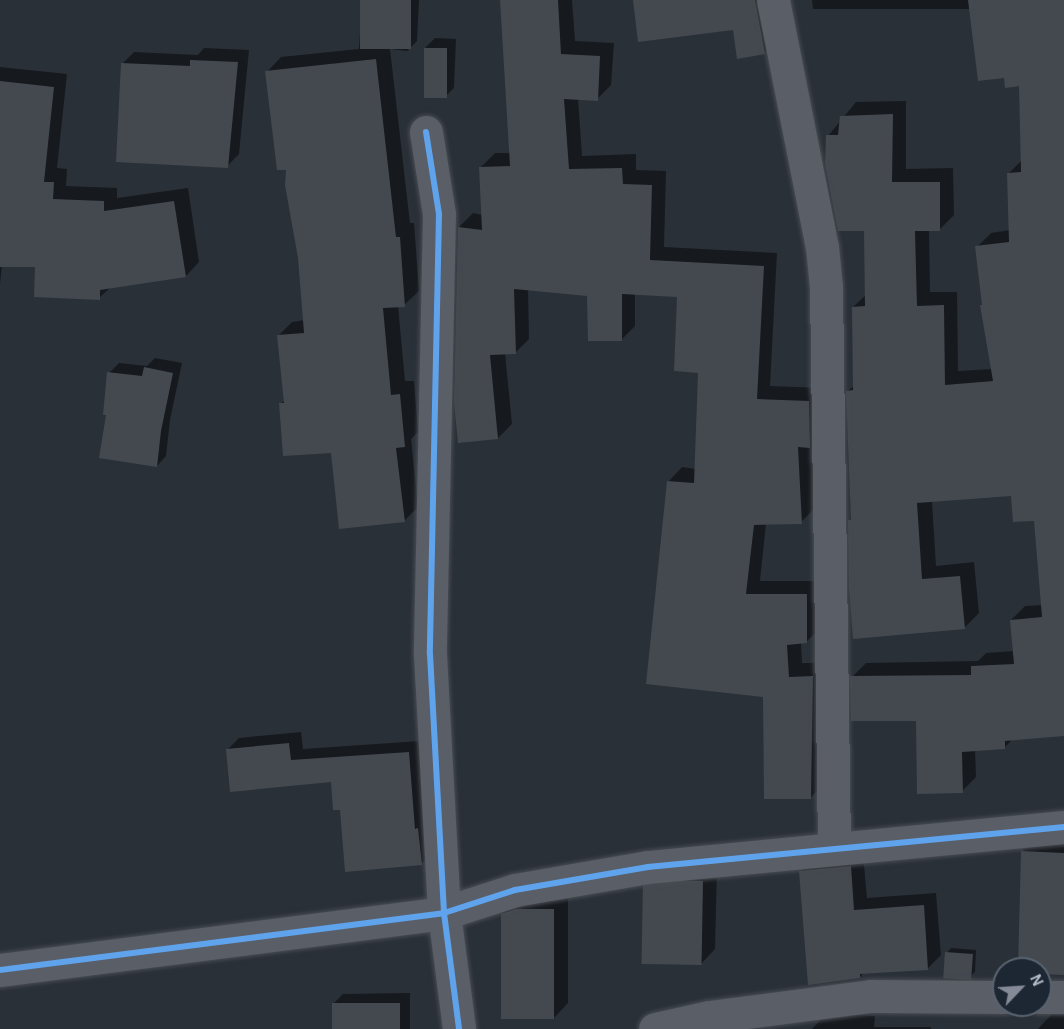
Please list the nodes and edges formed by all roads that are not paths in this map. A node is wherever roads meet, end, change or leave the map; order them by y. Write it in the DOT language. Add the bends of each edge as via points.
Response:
graph roads {
  1 [pos="773,0"];
  2 [pos="426,132"];
  3 [pos="1064,827"];
  4 [pos="834,849"];
  5 [pos="444,914"];
  6 [pos="0,970"];
  7 [pos="992,997"];
  8 [pos="459,1029"];
  9 [pos="655,1029"];
  1 -- 4 [label="street" via="822,247 826,287"];
  2 -- 5 [label="street" via="440,214 430,654"];
  3 -- 4 [label="street"];
  4 -- 5 [label="street" via="637,869 515,890"];
  5 -- 6 [label="street"];
  5 -- 8 [label="street"];
  7 -- 9 [label="street" via="871,996 709,1017"];
}
